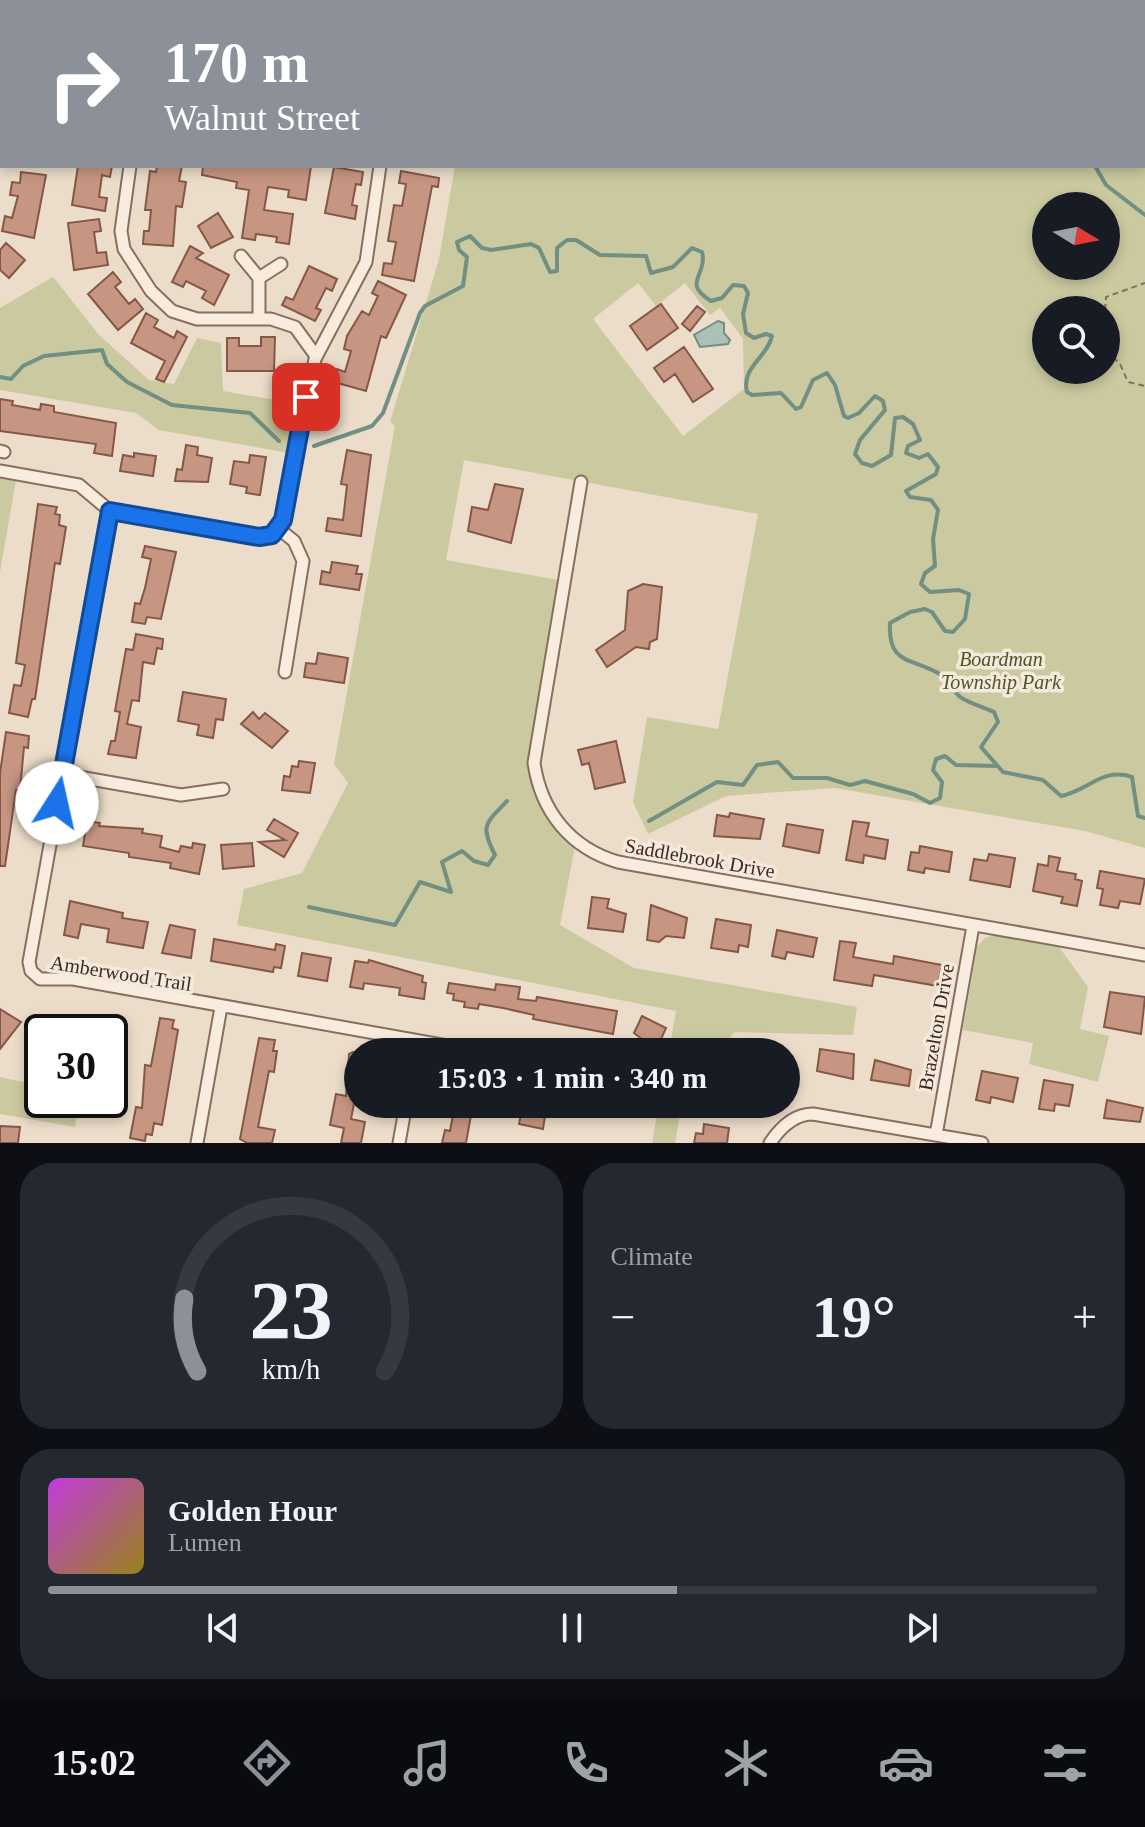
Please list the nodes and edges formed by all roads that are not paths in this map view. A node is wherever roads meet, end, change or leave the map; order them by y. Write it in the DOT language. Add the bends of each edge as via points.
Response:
graph roads {
  1 [pos="130,168"];
  2 [pos="380,168"];
  3 [pos="241,256"];
  4 [pos="281,264"];
  5 [pos="259,278"];
  6 [pos="259,319"];
  7 [pos="316,356"];
  8 [pos="0,471"];
  9 [pos="581,482"];
  10 [pos="110,511"];
  11 [pos="279,529"];
  12 [pos="285,672"];
  13 [pos="62,774"];
  14 [pos="223,789"];
  15 [pos="973,926"];
  16 [pos="1145,955"];
  17 [pos="221,1007"];
  18 [pos="377,1038"];
  19 [pos="403,1118"];
  20 [pos="936,1135"];
  21 [pos="197,1143"];
  22 [pos="399,1143"];
  23 [pos="770,1143"];
  24 [pos="982,1143"];
  1 -- 6 [label="street" via="121,231 124,249 151,291 172,311 197,319"];
  2 -- 7 [label="street" via="366,262"];
  3 -- 5 [label="street"];
  4 -- 5 [label="street"];
  5 -- 6 [label="street"];
  6 -- 7 [label="street" via="295,327"];
  7 -- 11 [label="street"];
  8 -- 10 [label="street" via="79,485"];
  9 -- 15 [label="street, Saddlebrook Drive" via="534,750 539,789 558,824 586,848 618,862"];
  10 -- 11 [label="street" via="259,537"];
  10 -- 13 [label="street, Amberwood Trail"];
  11 -- 12 [label="street" via="294,541 303,561"];
  13 -- 14 [label="street" via="181,795"];
  13 -- 17 [label="street, Amberwood Trail" via="31,971 40,979 73,979"];
  15 -- 16 [label="street, Saddlebrook Drive"];
  15 -- 20 [label="street, Brazelton Drive"];
  17 -- 18 [label="street, Amberwood Trail"];
  17 -- 21 [label="street"];
  19 -- 22 [label="street"];
  20 -- 23 [label="street" via="804,1114"];
  20 -- 24 [label="street"];
}
